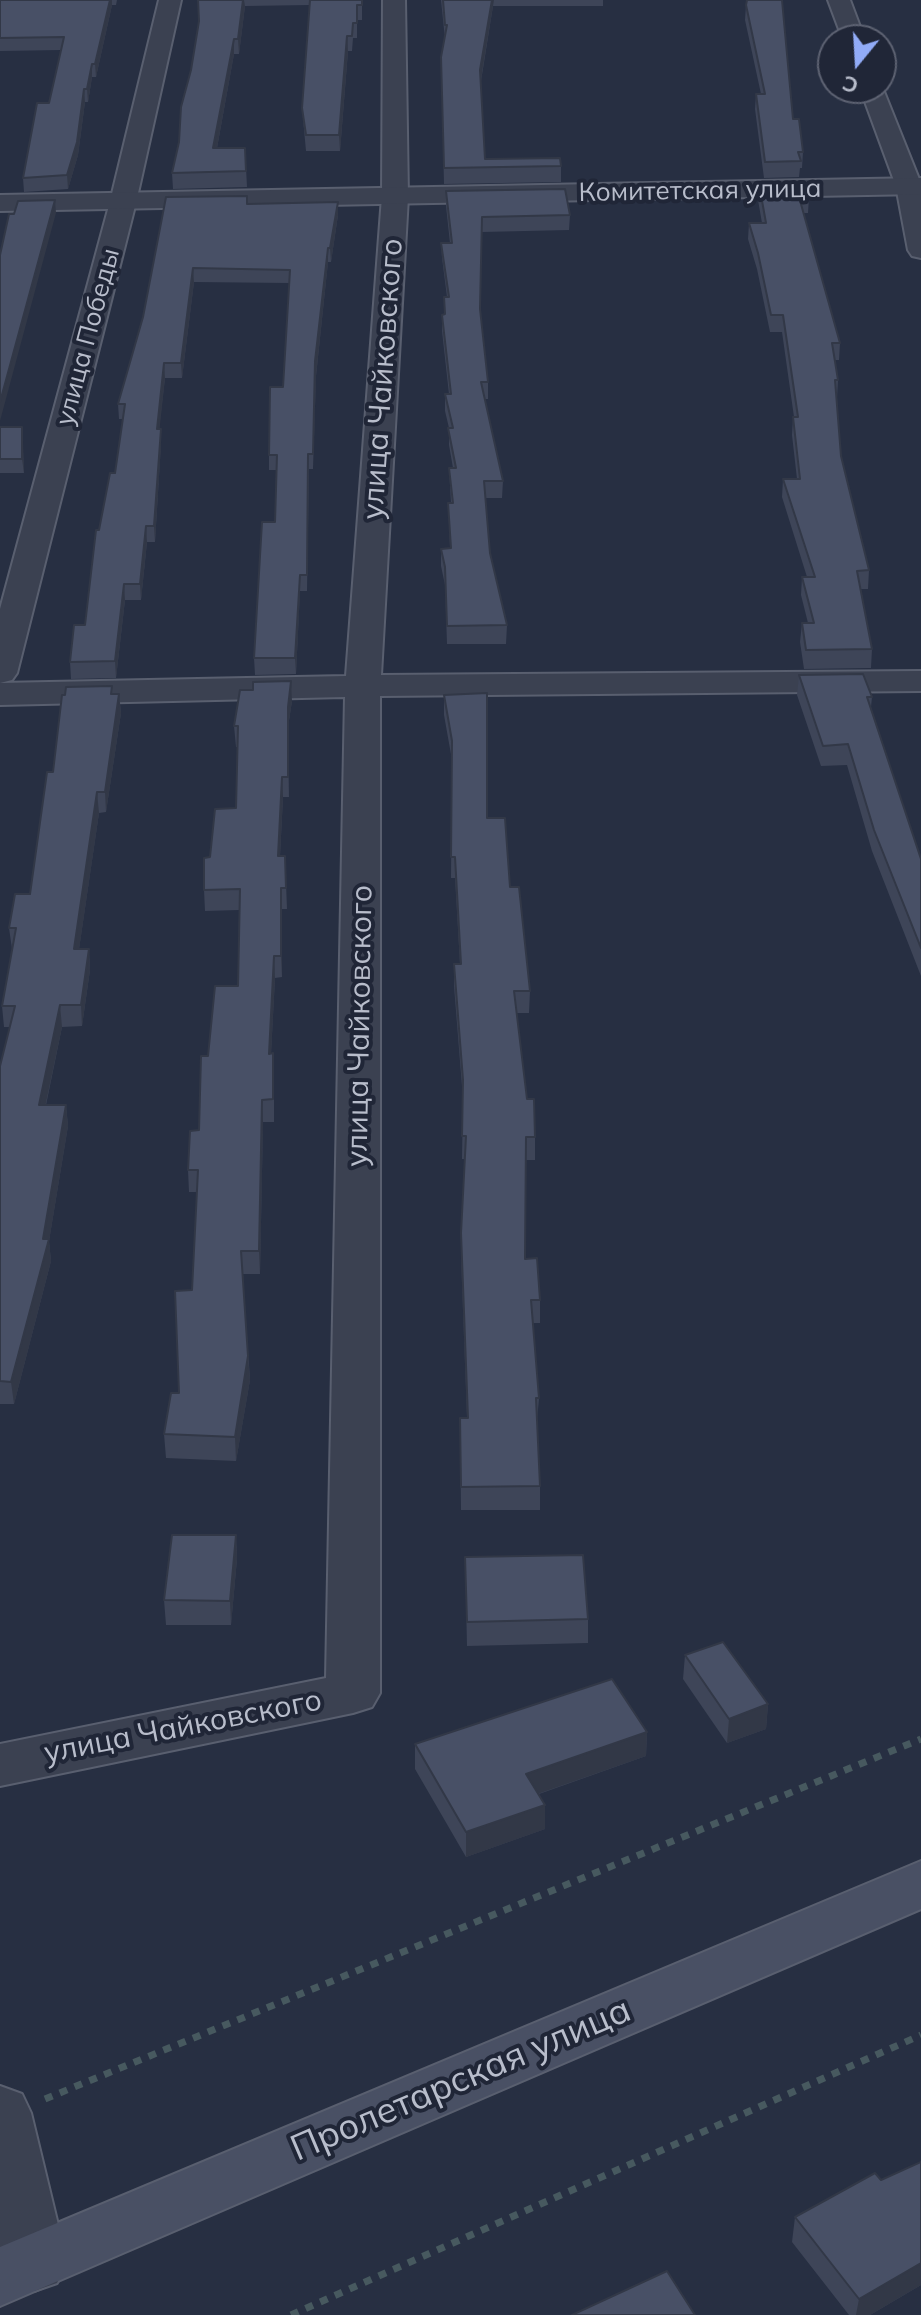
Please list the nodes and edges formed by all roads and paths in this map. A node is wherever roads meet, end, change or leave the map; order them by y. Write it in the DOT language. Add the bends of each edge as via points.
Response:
graph roads {
  1 [pos="170,0"];
  2 [pos="394,0"];
  3 [pos="839,0"];
  4 [pos="848,24"];
  5 [pos="879,104"];
  6 [pos="915,186"];
  7 [pos="395,197"];
  8 [pos="123,202"];
  9 [pos="0,203"];
  10 [pos="921,250"];
  11 [pos="0,673"];
  12 [pos="921,681"];
  13 [pos="363,686"];
  14 [pos="0,694"];
  15 [pos="921,1739"];
  16 [pos="0,1765"];
  17 [pos="921,1884"];
  18 [pos="921,2035"];
  19 [pos="0,2115"];
  20 [pos="17,2269"];
  21 [pos="291,2315"];
  1 -- 8 [label="street, улица Победы"];
  2 -- 7 [label="street, улица Чайковского"];
  3 -- 4 [label="street"];
  5 -- 6 [label="street"];
  6 -- 7 [label="street, Комитетская улица"];
  6 -- 10 [label="street"];
  7 -- 8 [label="street, Комитетская улица"];
  7 -- 13 [label="street, улица Чайковского"];
  8 -- 9 [label="street, Комитетская улица"];
  8 -- 11 [label="street, улица Победы"];
  12 -- 13 [label="street"];
  13 -- 14 [label="street"];
  13 -- 16 [label="street, улица Чайковского" via="353,1693"];
  15 -- 19 [label="path"];
  17 -- 20 [label="main road, Пролетарская улица"];
  18 -- 21 [label="path"];
  19 -- 20 [label="street"];
}
